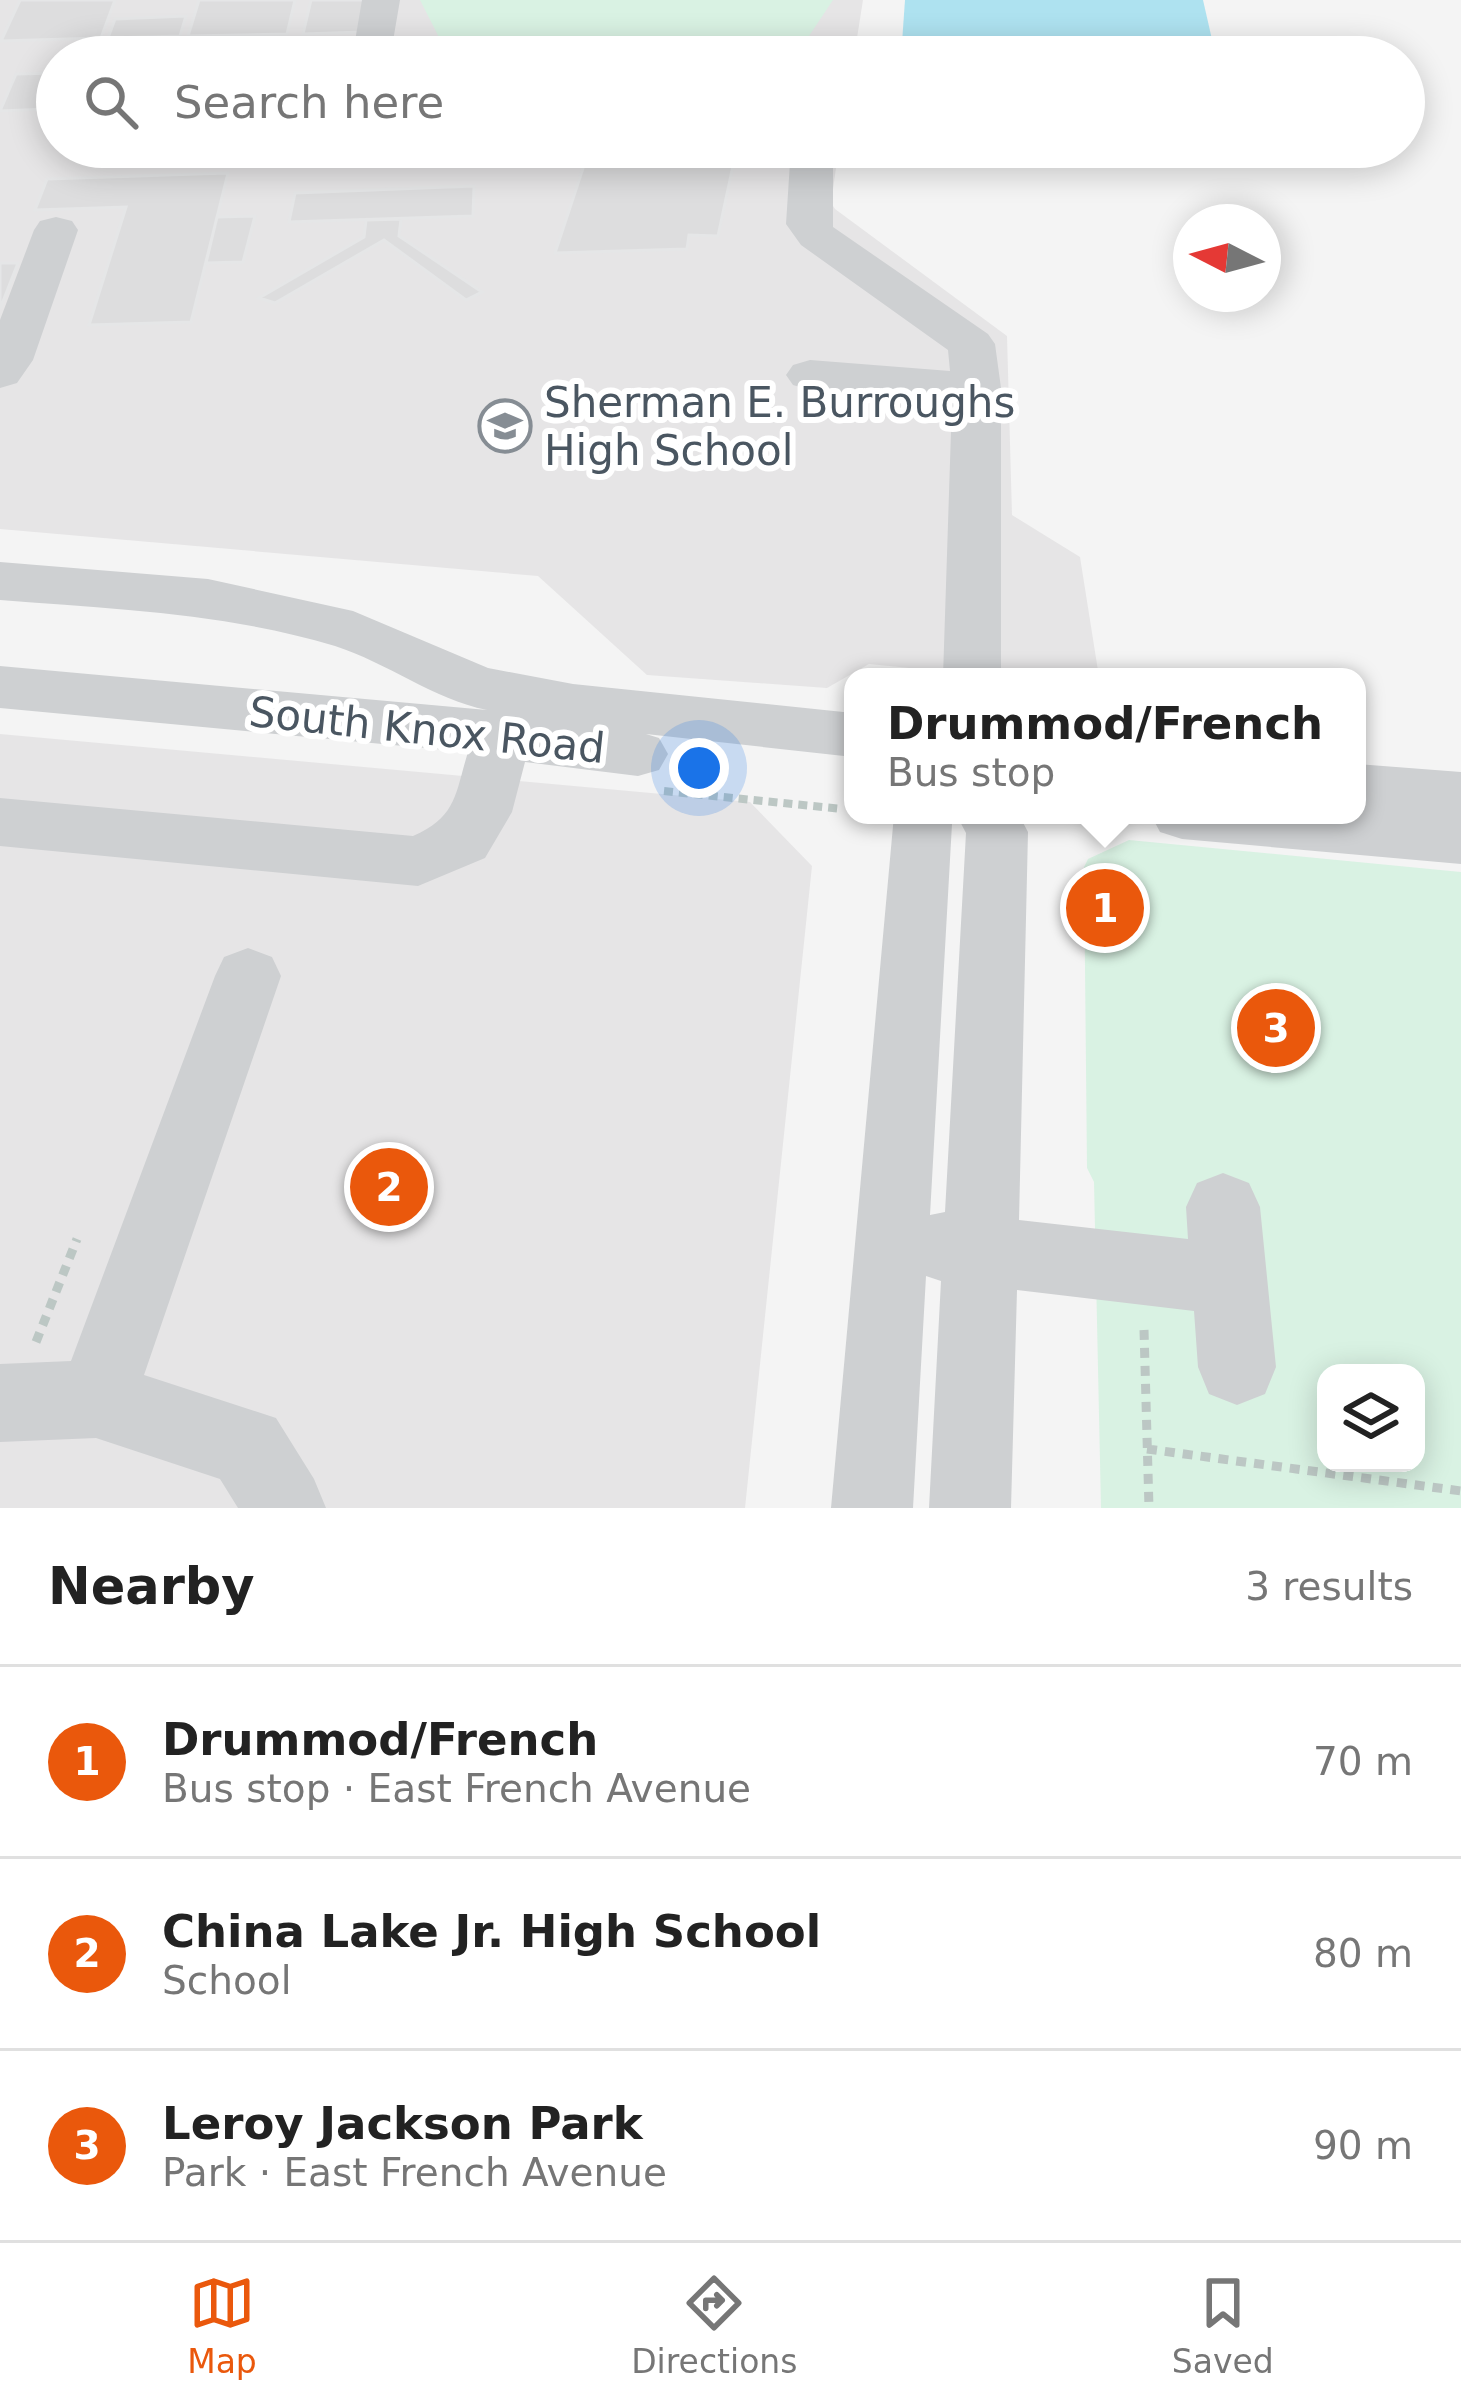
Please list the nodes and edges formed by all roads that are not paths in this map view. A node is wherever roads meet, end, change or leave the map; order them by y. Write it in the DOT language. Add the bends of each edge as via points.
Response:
graph roads {
  1 [pos="381,0"];
  2 [pos="375,36"];
  3 [pos="811,168"];
  4 [pos="56,230"];
  5 [pos="0,373"];
  6 [pos="810,375"];
  7 [pos="977,388"];
  8 [pos="0,560"];
  9 [pos="0,581"];
  10 [pos="972,668"];
  11 [pos="0,687"];
  12 [pos="490,710"];
  13 [pos="844,734"];
  14 [pos="844,773"];
  15 [pos="1366,788"];
  16 [pos="1461,795"];
  17 [pos="0,822"];
  18 [pos="921,824"];
  19 [pos="992,824"];
  20 [pos="1282,824"];
  21 [pos="1461,840"];
  22 [pos="248,976"];
  23 [pos="892,1240"];
  24 [pos="979,1251"];
  25 [pos="1237,1366"];
  26 [pos="9,1373"];
  27 [pos="95,1400"];
  28 [pos="284,1508"];
  29 [pos="872,1508"];
  30 [pos="970,1508"];
  1 -- 2 [label="street"];
  3 -- 7 [label="street" via="808,224 817,236 971,344"];
  4 -- 5 [label="street"];
  6 -- 7 [label="street"];
  7 -- 10 [label="street"];
  8 -- 12 [label="street" via="195,574 397,632"];
  9 -- 12 [label="street" via="208,598 352,632"];
  11 -- 12 [label="street, South Knox Road"];
  12 -- 13 [label="street" via="573,705"];
  12 -- 14 [label="street, South Knox Road" via="536,743"];
  12 -- 17 [label="street" via="481,812 463,841 418,861"];
  15 -- 16 [label="street"];
  18 -- 23 [label="street"];
  19 -- 24 [label="street"];
  20 -- 21 [label="street"];
  22 -- 27 [label="street"];
  23 -- 24 [label="street"];
  23 -- 29 [label="street"];
  24 -- 25 [label="street" via="1226,1243"];
  24 -- 30 [label="street"];
  26 -- 27 [label="street"];
  27 -- 28 [label="street" via="247,1447"];
}
